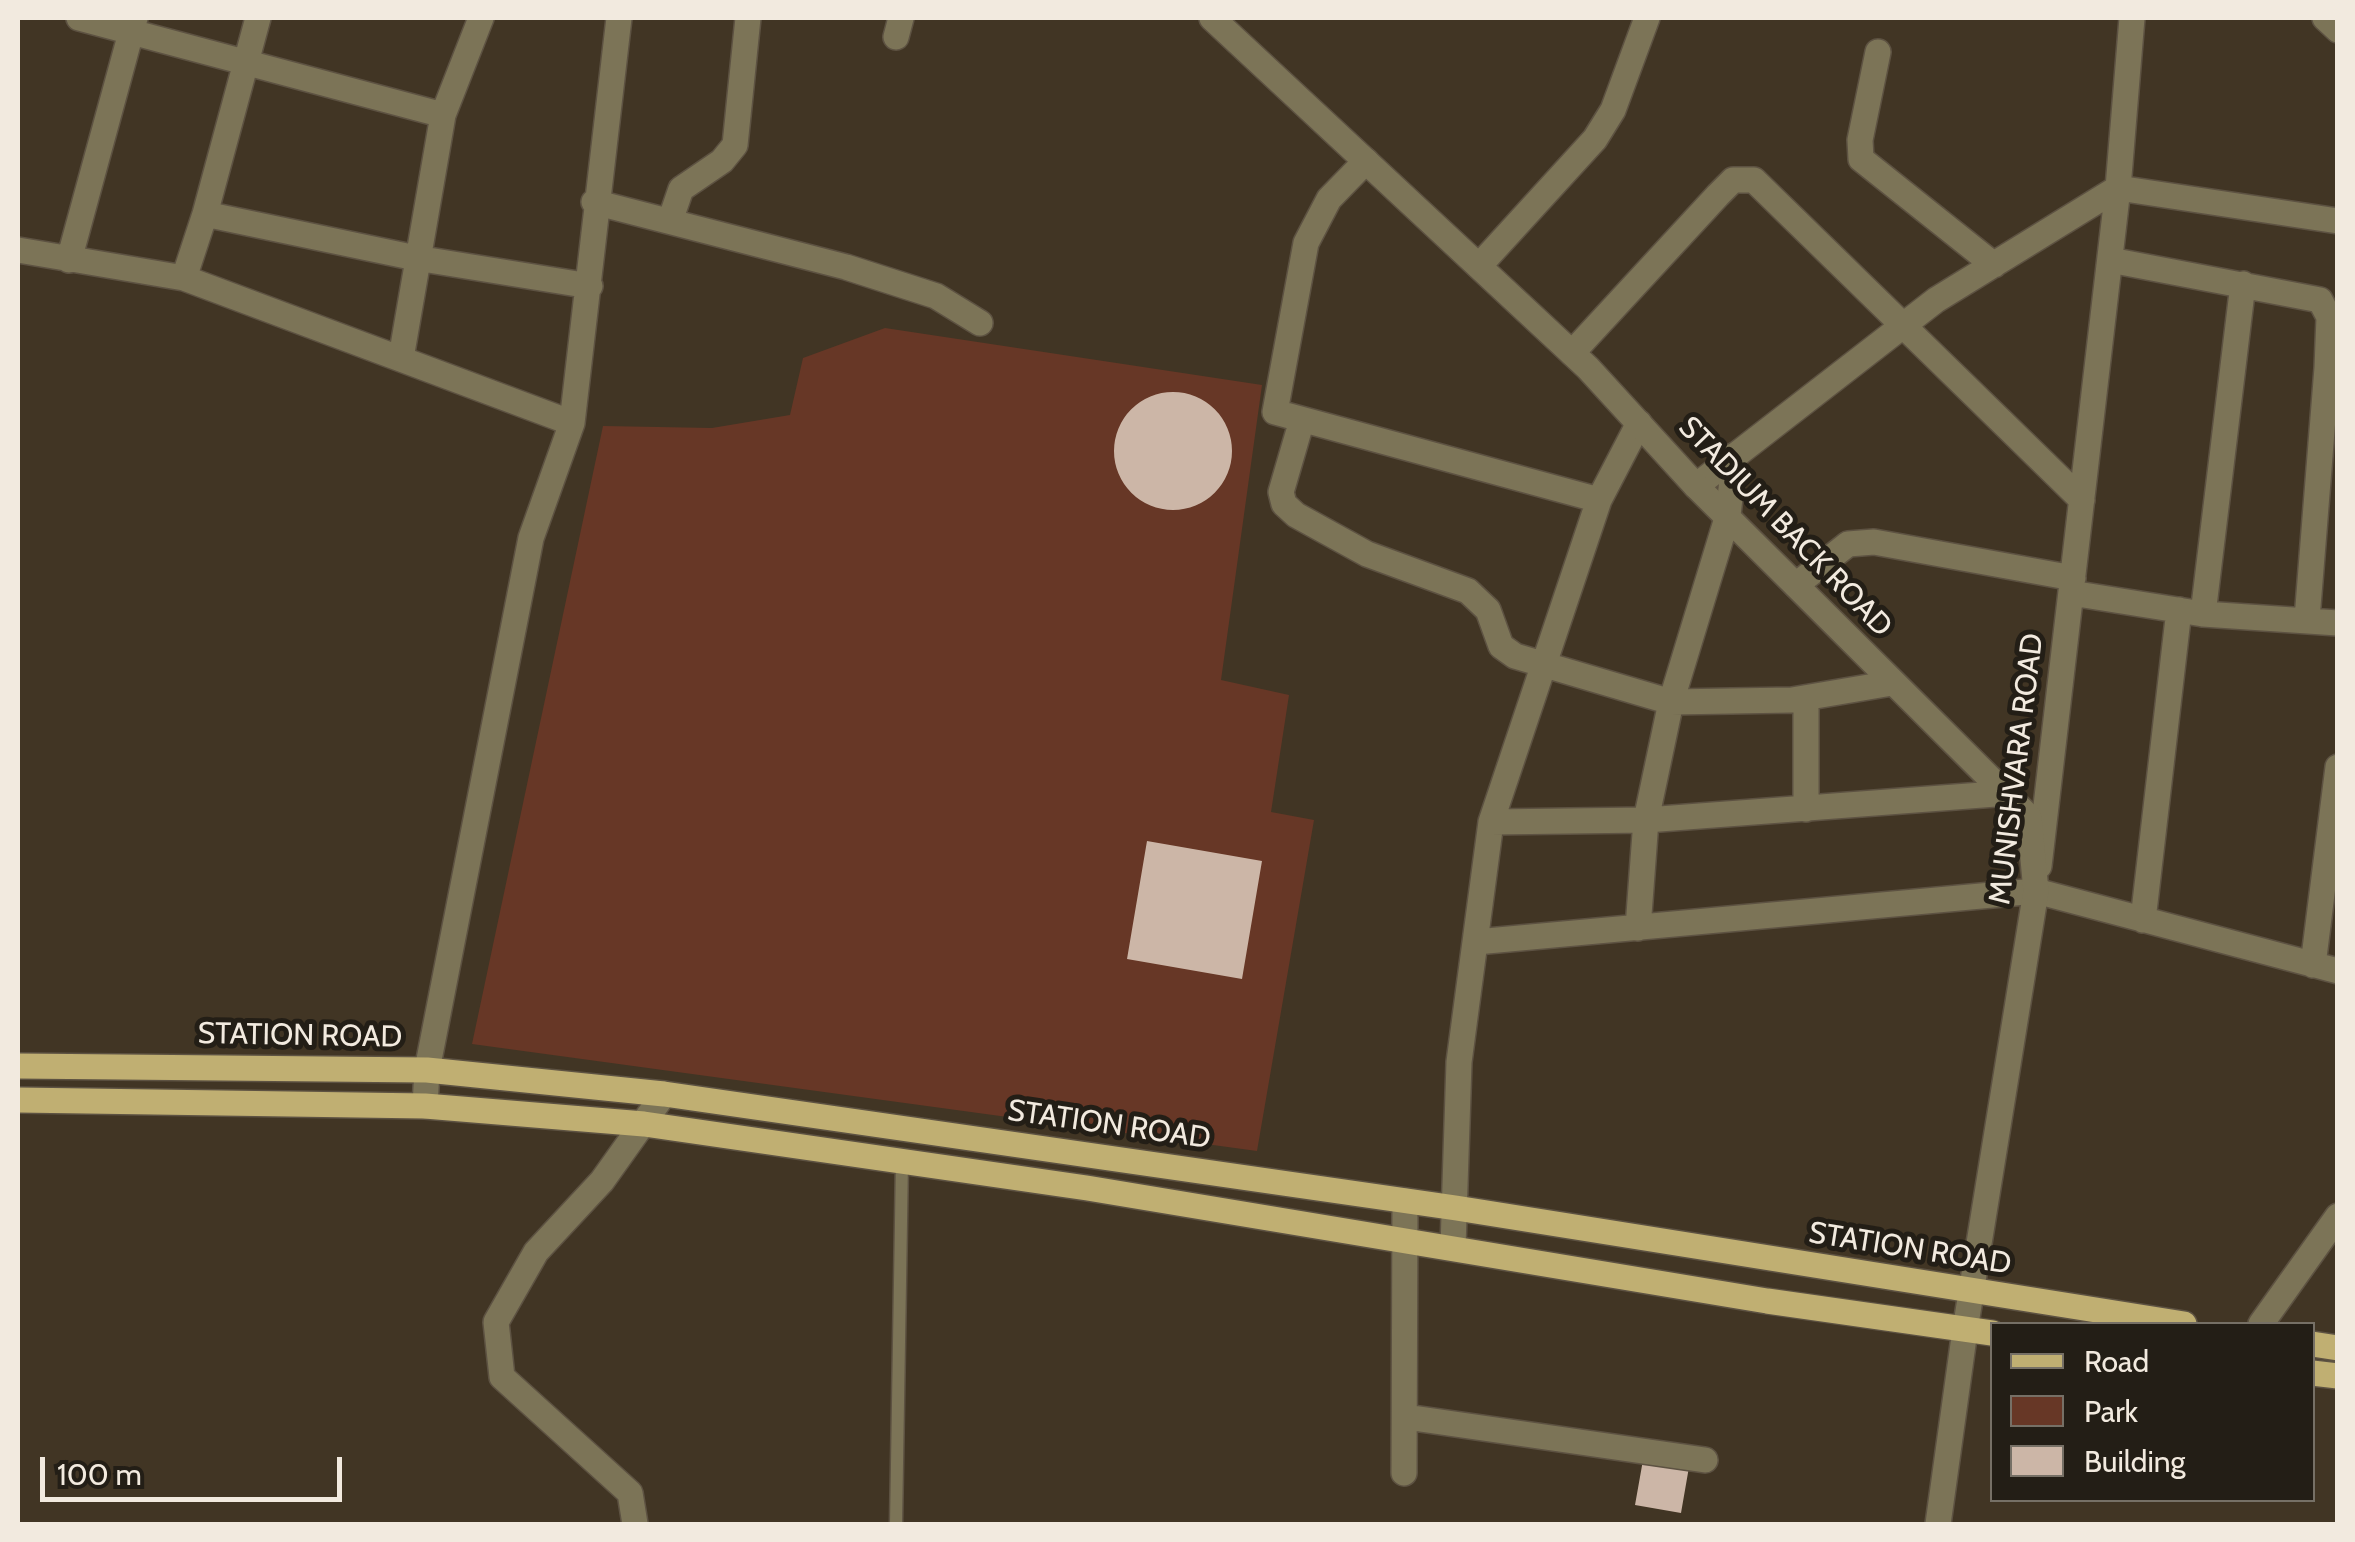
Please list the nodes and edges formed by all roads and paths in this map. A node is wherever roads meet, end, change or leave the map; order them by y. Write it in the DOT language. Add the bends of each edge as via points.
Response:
graph roads {
  1 [pos="79,18"];
  2 [pos="258,18"];
  3 [pos="481,18"];
  4 [pos="619,18"];
  5 [pos="748,18"];
  6 [pos="1212,18"];
  7 [pos="1648,18"];
  8 [pos="2132,18"];
  9 [pos="2325,18"];
  10 [pos="133,24"];
  11 [pos="2338,30"];
  12 [pos="1878,52"];
  13 [pos="246,62"];
  14 [pos="442,114"];
  15 [pos="1366,161"];
  16 [pos="2118,188"];
  17 [pos="594,202"];
  18 [pos="206,214"];
  19 [pos="2338,221"];
  20 [pos="670,222"];
  21 [pos="18,250"];
  22 [pos="416,258"];
  23 [pos="68,260"];
  24 [pos="2110,260"];
  25 [pos="1994,264"];
  26 [pos="1479,266"];
  27 [pos="184,278"];
  28 [pos="2243,284"];
  29 [pos="590,286"];
  30 [pos="980,323"];
  31 [pos="1901,326"];
  32 [pos="1572,354"];
  33 [pos="401,358"];
  34 [pos="2332,368"];
  35 [pos="1302,420"];
  36 [pos="572,422"];
  37 [pos="1639,423"];
  38 [pos="1735,455"];
  39 [pos="1696,486"];
  40 [pos="1599,500"];
  41 [pos="2082,500"];
  42 [pos="1728,514"];
  43 [pos="1796,585"];
  44 [pos="2072,586"];
  45 [pos="2191,612"];
  46 [pos="2307,619"];
  47 [pos="2338,623"];
  48 [pos="1544,663"];
  49 [pos="1892,683"];
  50 [pos="1806,699"];
  51 [pos="1671,702"];
  52 [pos="2338,767"];
  53 [pos="1984,768"];
  54 [pos="2009,792"];
  55 [pos="1952,797"];
  56 [pos="1806,808"];
  57 [pos="1646,820"];
  58 [pos="1491,822"];
  59 [pos="2036,891"];
  60 [pos="2338,910"];
  61 [pos="2144,920"];
  62 [pos="1638,928"];
  63 [pos="2317,934"];
  64 [pos="1476,942"];
  65 [pos="2313,965"];
  66 [pos="18,1066"];
  67 [pos="428,1070"];
  68 [pos="664,1094"];
  69 [pos="18,1100"];
  70 [pos="425,1106"];
  71 [pos="644,1124"];
  72 [pos="902,1161"];
  73 [pos="1405,1201"];
  74 [pos="1456,1208"];
  75 [pos="2338,1216"];
  76 [pos="1404,1238"];
  77 [pos="1453,1247"];
  78 [pos="1971,1292"];
  79 [pos="2171,1322"];
  80 [pos="2261,1322"];
  81 [pos="1966,1330"];
  82 [pos="1990,1333"];
  83 [pos="1406,1418"];
  84 [pos="1705,1460"];
  85 [pos="1404,1472"];
  86 [pos="635,1524"];
  87 [pos="896,1524"];
  88 [pos="1938,1524"];
  1 -- 10 [label="street"];
  2 -- 13 [label="street"];
  3 -- 14 [label="street"];
  4 -- 17 [label="street"];
  5 -- 20 [label="street" via="735,145 682,189"];
  6 -- 15 [label="street, STADIUM BACK ROAD"];
  7 -- 26 [label="street" via="1595,139"];
  8 -- 16 [label="street, MUNISHVARA ROAD"];
  9 -- 11 [label="street"];
  10 -- 13 [label="street"];
  10 -- 23 [label="street"];
  12 -- 25 [label="street" via="1860,159"];
  13 -- 14 [label="street"];
  13 -- 18 [label="street"];
  14 -- 22 [label="street"];
  15 -- 26 [label="street, STADIUM BACK ROAD"];
  15 -- 35 [label="street" via="1314,220 1306,243 1274,404 1281,415"];
  16 -- 19 [label="street"];
  16 -- 24 [label="street, MUNISHVARA ROAD"];
  16 -- 25 [label="street"];
  17 -- 20 [label="street"];
  17 -- 29 [label="street"];
  18 -- 22 [label="street"];
  18 -- 27 [label="street"];
  20 -- 30 [label="street" via="936,296"];
  21 -- 23 [label="street"];
  22 -- 29 [label="street"];
  22 -- 33 [label="street"];
  23 -- 27 [label="street"];
  24 -- 28 [label="street"];
  24 -- 41 [label="street, MUNISHVARA ROAD"];
  25 -- 31 [label="street"];
  26 -- 32 [label="street, STADIUM BACK ROAD"];
  27 -- 33 [label="street"];
  28 -- 34 [label="street" via="2320,300 2330,317"];
  28 -- 45 [label="street"];
  29 -- 36 [label="street"];
  31 -- 32 [label="street" via="1762,185 1744,178 1718,195"];
  31 -- 38 [label="street"];
  31 -- 41 [label="street"];
  32 -- 37 [label="street, STADIUM BACK ROAD"];
  33 -- 36 [label="street"];
  34 -- 46 [label="street"];
  35 -- 40 [label="street"];
  35 -- 48 [label="street" via="1280,492 1296,515 1367,554 1468,591 1488,610 1502,646"];
  36 -- 67 [label="street" via="531,538"];
  37 -- 39 [label="street, STADIUM BACK ROAD"];
  37 -- 40 [label="street"];
  38 -- 39 [label="street"];
  38 -- 42 [label="street"];
  39 -- 42 [label="street, STADIUM BACK ROAD"];
  40 -- 48 [label="street"];
  41 -- 44 [label="street, MUNISHVARA ROAD"];
  42 -- 43 [label="street, STADIUM BACK ROAD"];
  42 -- 51 [label="street"];
  43 -- 44 [label="street" via="1848,544 1874,542"];
  43 -- 49 [label="street, STADIUM BACK ROAD"];
  44 -- 45 [label="street"];
  44 -- 59 [label="street, MUNISHVARA ROAD"];
  45 -- 46 [label="street"];
  45 -- 61 [label="street"];
  46 -- 47 [label="street"];
  48 -- 51 [label="street"];
  48 -- 58 [label="street"];
  49 -- 50 [label="street"];
  49 -- 53 [label="street, STADIUM BACK ROAD"];
  50 -- 51 [label="street"];
  50 -- 56 [label="street"];
  51 -- 57 [label="street"];
  52 -- 63 [label="street"];
  53 -- 54 [label="street, STADIUM BACK ROAD"];
  53 -- 55 [label="street"];
  54 -- 55 [label="street"];
  54 -- 59 [label="street, STADIUM BACK ROAD" via="2029,817"];
  55 -- 56 [label="street"];
  56 -- 57 [label="street"];
  57 -- 58 [label="street"];
  57 -- 62 [label="street"];
  58 -- 64 [label="street"];
  59 -- 61 [label="street"];
  59 -- 62 [label="street"];
  59 -- 78 [label="street, MUNISHVARA ROAD"];
  60 -- 63 [label="street"];
  61 -- 65 [label="street"];
  62 -- 64 [label="street"];
  63 -- 65 [label="street"];
  64 -- 74 [label="street" via="1459,1062"];
  66 -- 67 [label="main road, STATION ROAD"];
  67 -- 68 [label="main road, STATION ROAD"];
  67 -- 70 [label="street"];
  68 -- 71 [label="street"];
  68 -- 73 [label="main road, STATION ROAD"];
  69 -- 70 [label="main road"];
  70 -- 71 [label="main road"];
  71 -- 72 [label="main road"];
  71 -- 86 [label="street" via="536,1252 496,1322 502,1377 630,1492"];
  72 -- 76 [label="main road"];
  72 -- 87 [label="lane"];
  73 -- 74 [label="main road, STATION ROAD"];
  73 -- 76 [label="street"];
  74 -- 77 [label="street"];
  74 -- 78 [label="main road, STATION ROAD"];
  75 -- 80 [label="street"];
  76 -- 77 [label="main road"];
  76 -- 83 [label="street"];
  77 -- 81 [label="main road"];
  78 -- 79 [label="main road, STATION ROAD"];
  78 -- 81 [label="street, MUNISHVARA ROAD"];
  81 -- 82 [label="main road"];
  81 -- 88 [label="street, MUNISHVARA ROAD"];
  83 -- 84 [label="street"];
  83 -- 85 [label="street"];
}
